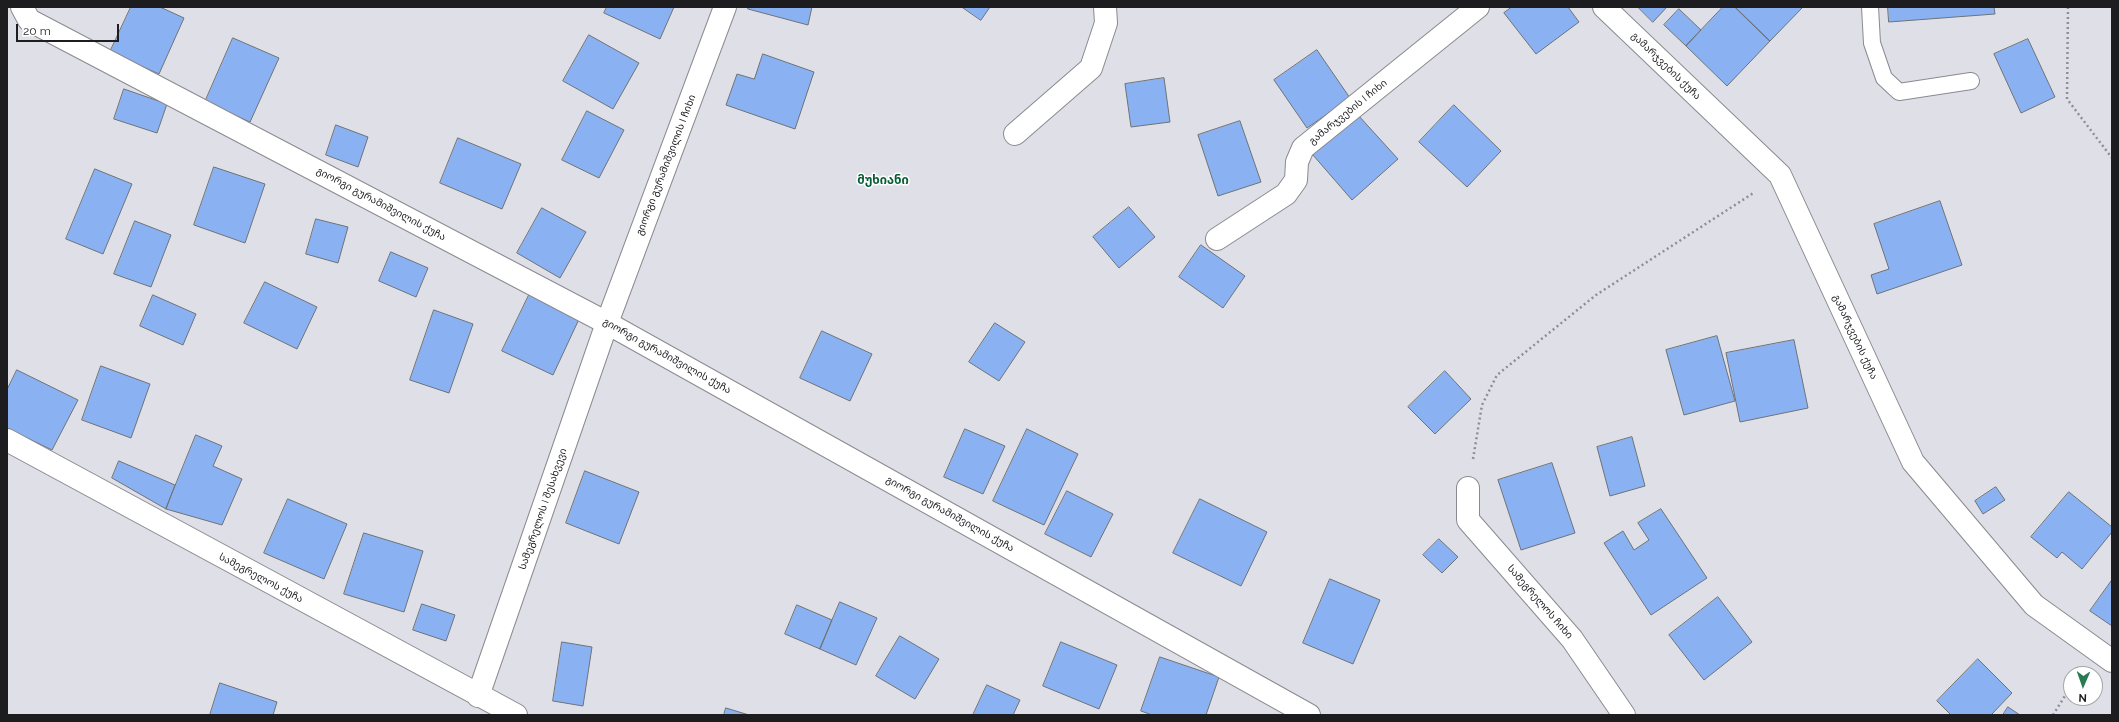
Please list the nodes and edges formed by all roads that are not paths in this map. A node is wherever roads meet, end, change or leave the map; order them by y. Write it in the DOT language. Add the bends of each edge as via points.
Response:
graph roads {
  1 [pos="22,7"];
  2 [pos="725,7"];
  3 [pos="1105,7"];
  4 [pos="1478,7"];
  5 [pos="1604,7"];
  6 [pos="1870,7"];
  7 [pos="1971,81"];
  8 [pos="1015,134"];
  9 [pos="1217,240"];
  10 [pos="607,323"];
  11 [pos="7,440"];
  12 [pos="1468,488"];
  13 [pos="2112,661"];
  14 [pos="478,696"];
  15 [pos="516,715"];
  16 [pos="1309,715"];
  17 [pos="1624,715"];
  1 -- 10 [label="street, გიორგი გურამიშვილის ქუჩა" via="29,20"];
  2 -- 10 [label="street, გიორგი გურამიშვილის I ჩიხი"];
  3 -- 8 [label="street" via="1106,23 1091,68"];
  4 -- 9 [label="street, გამარჯვების I ჩიხი" via="1303,148 1297,162 1296,180 1286,194"];
  5 -- 13 [label="street, გამარჯვების ქუჩა" via="1780,175 1913,462 2034,605"];
  6 -- 7 [label="lane" via="1872,43 1884,78 1899,92"];
  10 -- 14 [label="street, სამეგრელოს I შესახვევი"];
  10 -- 16 [label="street, გიორგი გურამიშვილის ქუჩა"];
  11 -- 14 [label="street, სამეგრელოს ქუჩა"];
  12 -- 17 [label="street, სამეგრელოს ჩიხი" via="1468,520 1572,639"];
  14 -- 15 [label="street, სამეგრელოს ქუჩა"];
}
